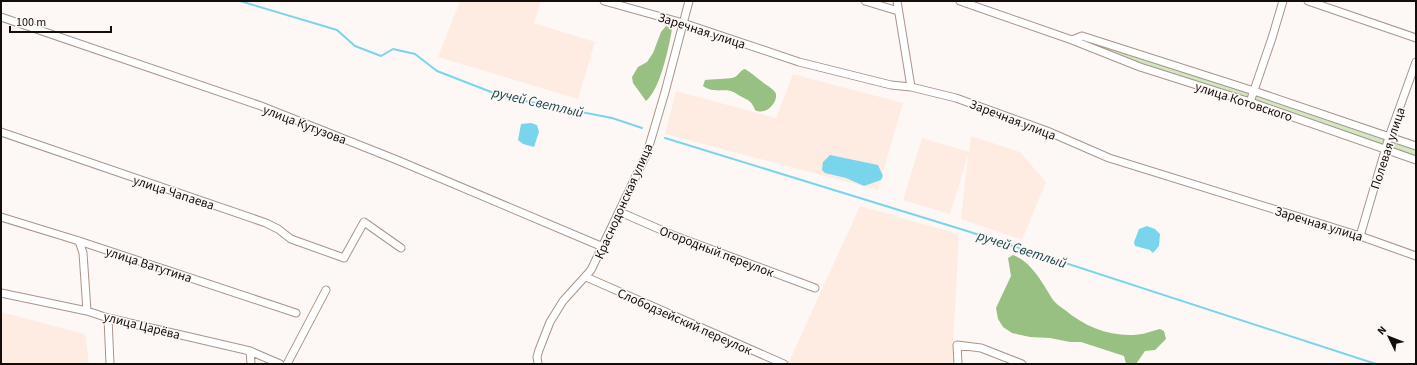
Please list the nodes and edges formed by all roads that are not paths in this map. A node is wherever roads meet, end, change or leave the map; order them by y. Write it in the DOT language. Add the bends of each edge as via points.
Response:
graph roads {
  1 [pos="604,1"];
  2 [pos="689,1"];
  3 [pos="865,1"];
  4 [pos="897,1"];
  5 [pos="960,1"];
  6 [pos="1283,1"];
  7 [pos="1308,1"];
  8 [pos="980,4"];
  9 [pos="898,11"];
  10 [pos="1,17"];
  11 [pos="683,23"];
  12 [pos="1416,38"];
  13 [pos="1072,40"];
  14 [pos="1416,62"];
  15 [pos="910,87"];
  16 [pos="1254,91"];
  17 [pos="1250,102"];
  18 [pos="1,132"];
  19 [pos="1389,137"];
  20 [pos="1416,146"];
  21 [pos="1385,150"];
  22 [pos="1416,160"];
  23 [pos="620,212"];
  24 [pos="1,217"];
  25 [pos="1360,236"];
  26 [pos="79,241"];
  27 [pos="604,247"];
  28 [pos="401,248"];
  29 [pos="1416,256"];
  30 [pos="586,278"];
  31 [pos="816,288"];
  32 [pos="326,290"];
  33 [pos="1,293"];
  34 [pos="87,311"];
  35 [pos="296,313"];
  36 [pos="108,318"];
  37 [pos="250,351"];
  38 [pos="110,364"];
  39 [pos="251,364"];
  40 [pos="280,364"];
  41 [pos="287,364"];
  42 [pos="538,364"];
  43 [pos="784,364"];
  44 [pos="958,364"];
  45 [pos="1022,364"];
  1 -- 11 [label="street, Заречная улица"];
  2 -- 11 [label="street, Краснодонская улица"];
  3 -- 9 [label="street"];
  4 -- 9 [label="street"];
  5 -- 8 [label="street, улица Котовского"];
  6 -- 16 [label="street"];
  7 -- 12 [label="street"];
  8 -- 13 [label="street, улица Котовского"];
  9 -- 15 [label="street"];
  10 -- 27 [label="street, улица Кутузова" via="261,106"];
  11 -- 15 [label="street, Заречная улица" via="799,62 891,85"];
  11 -- 23 [label="street, Краснодонская улица" via="647,153"];
  13 -- 16 [label="street, улица Котовского" via="1082,36"];
  13 -- 17 [label="street, улица Котовского" via="1140,67"];
  14 -- 19 [label="street, Полевая улица"];
  15 -- 25 [label="street, Заречная улица" via="956,98 1047,131 1110,158"];
  16 -- 17 [label="street"];
  16 -- 19 [label="street, улица Котовского"];
  17 -- 21 [label="street, улица Котовского"];
  18 -- 28 [label="street, улица Чапаева" via="266,223 291,238 344,258 364,222"];
  19 -- 20 [label="street, улица Котовского"];
  19 -- 21 [label="street, Полевая улица"];
  21 -- 22 [label="street, улица Котовского"];
  21 -- 25 [label="street, Полевая улица"];
  23 -- 27 [label="street, Краснодонская улица"];
  23 -- 31 [label="street, Огородный переулок" via="675,236"];
  24 -- 26 [label="street, улица Ватутина"];
  25 -- 29 [label="street, Заречная улица"];
  26 -- 34 [label="street" via="83,253"];
  26 -- 35 [label="street, улица Ватутина"];
  27 -- 30 [label="street, Краснодонская улица"];
  30 -- 42 [label="street, Краснодонская улица" via="556,310 539,350"];
  30 -- 43 [label="street, Слободзейский переулок"];
  32 -- 41 [label="street"];
  33 -- 34 [label="street, улица Царёва"];
  34 -- 36 [label="street, улица Царёва"];
  36 -- 37 [label="street, улица Царёва"];
  36 -- 38 [label="street"];
  37 -- 39 [label="street"];
  37 -- 40 [label="street, улица Царёва"];
  44 -- 45 [label="street" via="957,345 981,348"];
}
